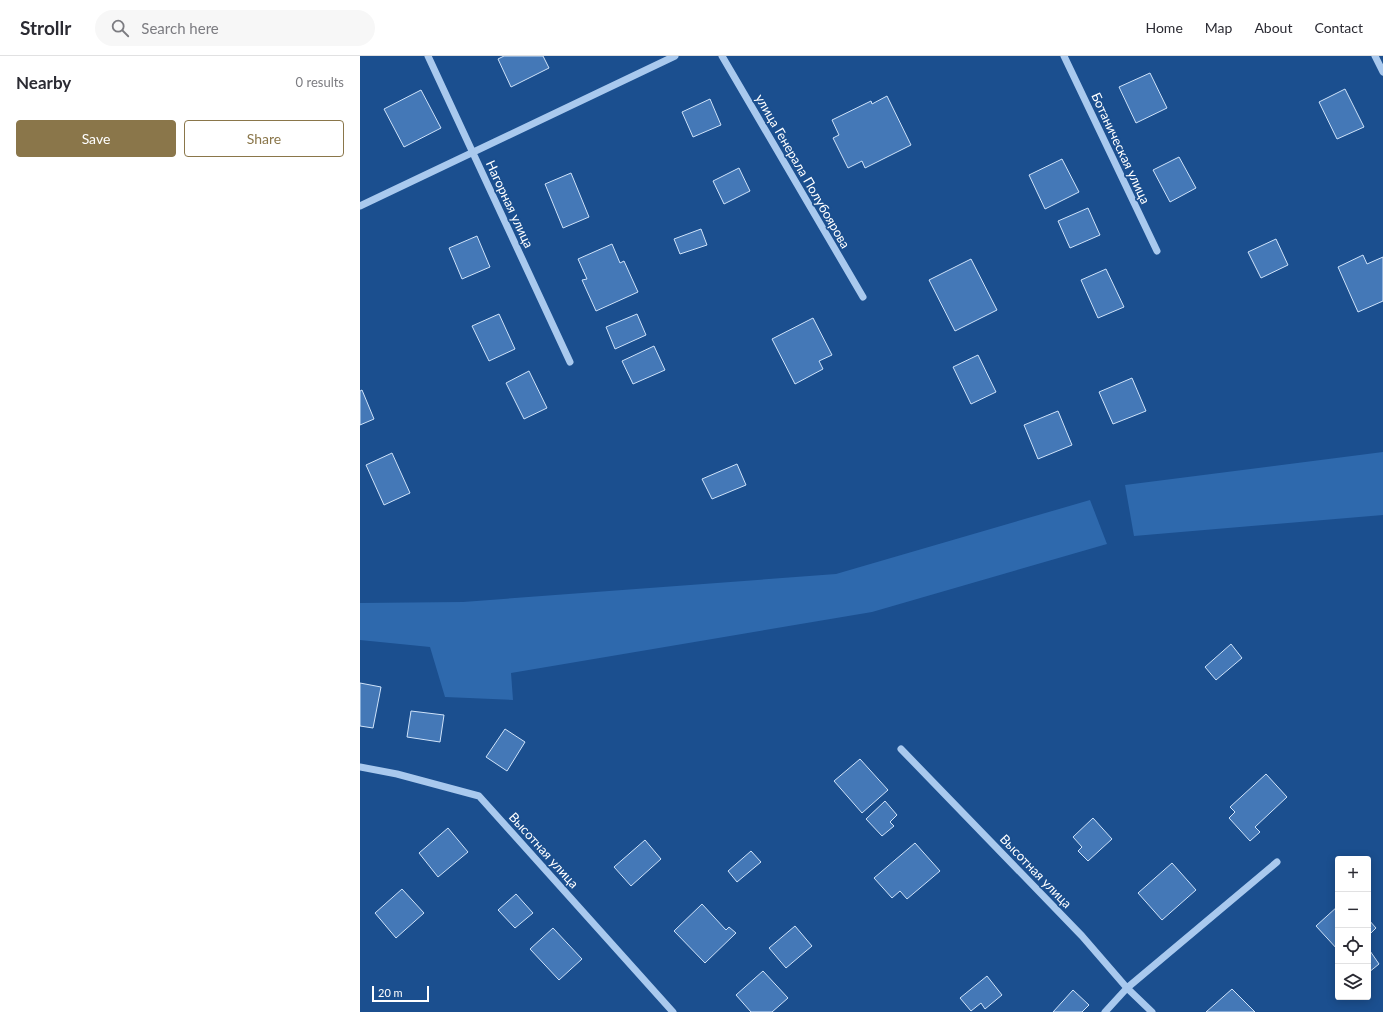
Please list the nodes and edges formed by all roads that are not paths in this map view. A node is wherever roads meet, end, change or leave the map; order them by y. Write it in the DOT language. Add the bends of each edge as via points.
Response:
graph roads {
  1 [pos="428,56"];
  2 [pos="675,56"];
  3 [pos="722,56"];
  4 [pos="1064,56"];
  5 [pos="1375,56"];
  6 [pos="1383,72"];
  7 [pos="473,152"];
  8 [pos="360,206"];
  9 [pos="1156,251"];
  10 [pos="863,297"];
  11 [pos="570,362"];
  12 [pos="901,749"];
  13 [pos="360,768"];
  14 [pos="1276,862"];
  15 [pos="1127,988"];
  16 [pos="674,1012"];
  17 [pos="1105,1012"];
  18 [pos="1152,1012"];
  1 -- 7 [label="street, Нагорная улица"];
  2 -- 7 [label="street"];
  3 -- 10 [label="street, улица Генерала Полубоярова"];
  4 -- 9 [label="street, Ботаническая улица"];
  5 -- 6 [label="street"];
  7 -- 8 [label="street"];
  7 -- 11 [label="street, Нагорная улица"];
  12 -- 15 [label="street, Высотная улица" via="1082,936"];
  13 -- 16 [label="street, Высотная улица" via="397,774 479,796"];
  14 -- 15 [label="street"];
  15 -- 17 [label="street"];
  15 -- 18 [label="street, Высотная улица"];
}
